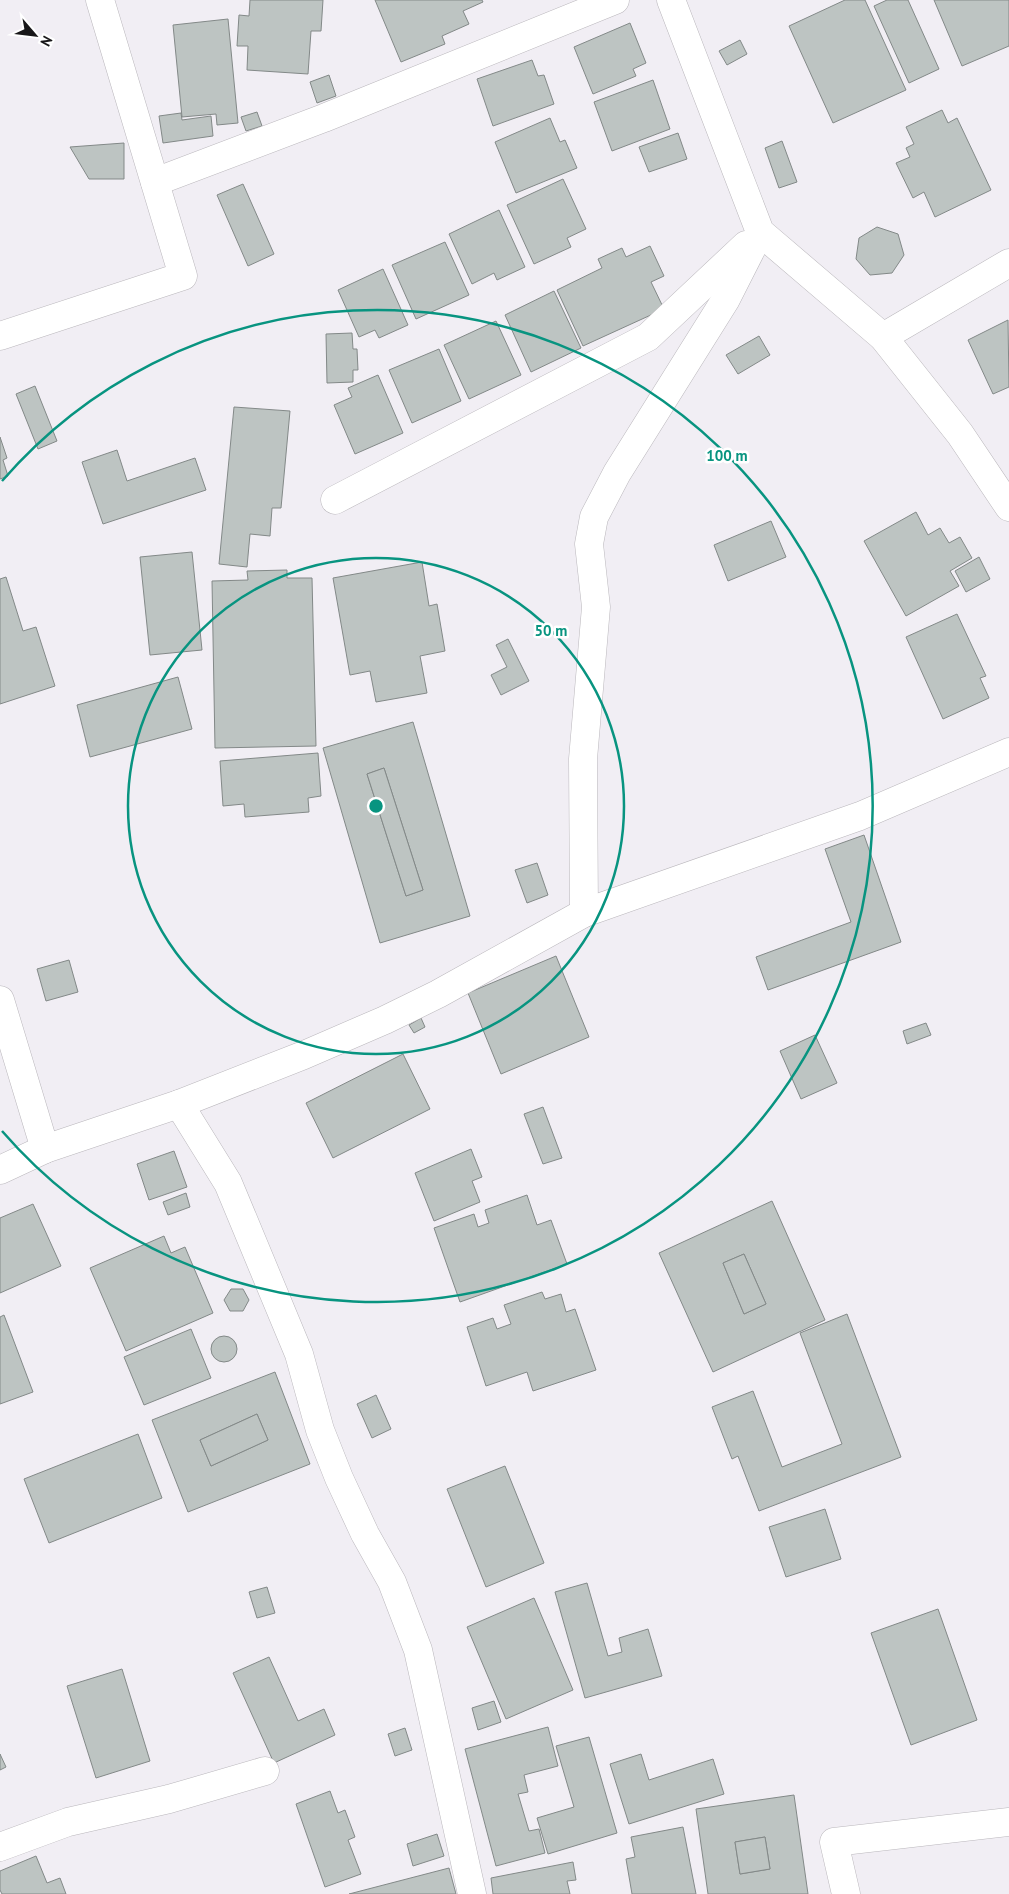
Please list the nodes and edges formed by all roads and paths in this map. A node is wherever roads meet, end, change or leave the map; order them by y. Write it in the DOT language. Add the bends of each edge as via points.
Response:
graph roads {
  1 [pos="100,0"];
  2 [pos="616,0"];
  3 [pos="671,0"];
  4 [pos="155,182"];
  5 [pos="760,232"];
  6 [pos="1009,263"];
  7 [pos="0,336"];
  8 [pos="883,337"];
  9 [pos="334,500"];
  10 [pos="1009,507"];
  11 [pos="1009,752"];
  12 [pos="584,913"];
  13 [pos="0,1000"];
  14 [pos="179,1104"];
  15 [pos="45,1149"];
  16 [pos="0,1170"];
  17 [pos="265,1771"];
  18 [pos="1009,1822"];
  19 [pos="0,1847"];
  20 [pos="472,1894"];
  21 [pos="846,1894"];
  1 -- 4 [label="street"];
  2 -- 4 [label="street"];
  3 -- 5 [label="street"];
  4 -- 7 [label="street" via="183,276"];
  5 -- 8 [label="street"];
  5 -- 9 [label="street" via="648,337"];
  5 -- 12 [label="street" via="726,299 617,473 594,517 589,544 596,607 584,759"];
  6 -- 8 [label="street"];
  8 -- 10 [label="street" via="960,434"];
  11 -- 12 [label="street" via="860,816"];
  12 -- 14 [label="street" via="385,1020"];
  13 -- 15 [label="street"];
  14 -- 15 [label="street"];
  14 -- 20 [label="street" via="228,1183 299,1354 320,1430 339,1478 392,1582 418,1650"];
  15 -- 16 [label="street"];
  17 -- 19 [label="street" via="169,1799 68,1822"];
  18 -- 21 [label="street" via="834,1842"];
}
